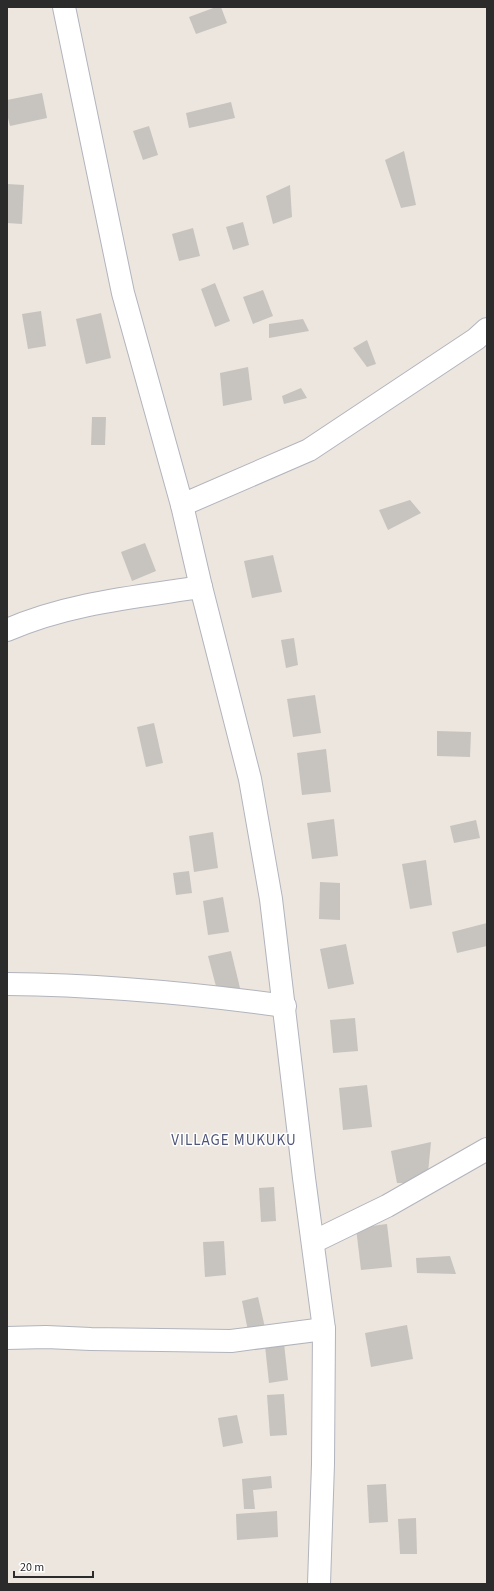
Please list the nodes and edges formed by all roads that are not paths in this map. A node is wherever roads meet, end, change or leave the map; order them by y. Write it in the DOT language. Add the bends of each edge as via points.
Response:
graph roads {
  1 [pos="64,7"];
  2 [pos="487,329"];
  3 [pos="182,505"];
  4 [pos="201,588"];
  5 [pos="7,630"];
  6 [pos="7,984"];
  7 [pos="285,1006"];
  8 [pos="487,1149"];
  9 [pos="312,1242"];
  10 [pos="324,1329"];
  11 [pos="7,1338"];
  12 [pos="319,1584"];
  1 -- 3 [label="street" via="123,293"];
  2 -- 3 [label="street" via="476,339 309,450"];
  3 -- 4 [label="street"];
  4 -- 5 [label="street" via="67,609"];
  4 -- 7 [label="street" via="250,779 271,899"];
  6 -- 7 [label="street" via="140,989"];
  7 -- 9 [label="street"];
  8 -- 9 [label="street" via="387,1206"];
  9 -- 10 [label="street"];
  10 -- 11 [label="street" via="231,1341"];
  10 -- 12 [label="street"];
}
